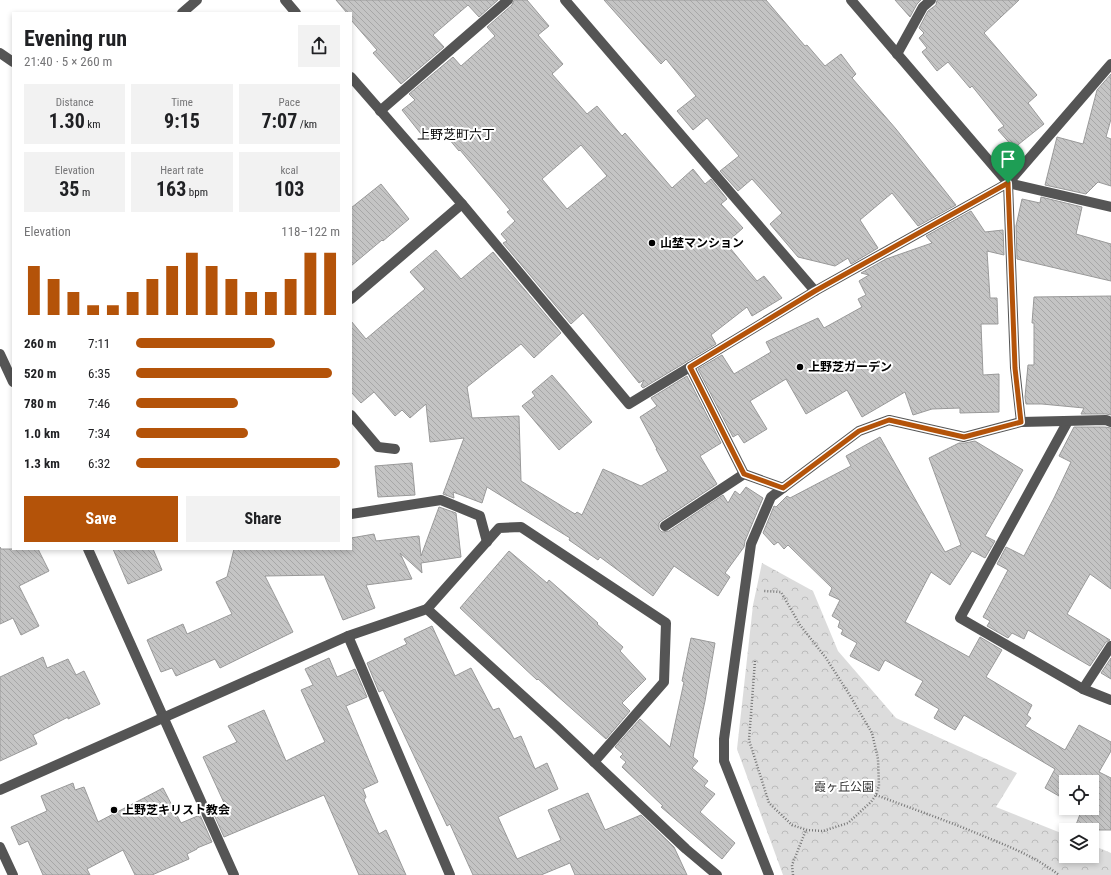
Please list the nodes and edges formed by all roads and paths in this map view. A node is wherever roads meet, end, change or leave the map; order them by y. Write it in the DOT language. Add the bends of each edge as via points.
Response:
graph roads {
  1 [pos="197,0"];
  2 [pos="285,0"];
  3 [pos="508,0"];
  4 [pos="565,0"];
  5 [pos="851,0"];
  6 [pos="931,0"];
  7 [pos="183,12"];
  8 [pos="295,12"];
  9 [pos="0,53"];
  10 [pos="897,54"];
  11 [pos="12,61"];
  12 [pos="1111,64"];
  13 [pos="352,78"];
  14 [pos="380,111"];
  15 [pos="1008,183"];
  16 [pos="462,204"];
  17 [pos="1111,207"];
  18 [pos="815,291"];
  19 [pos="352,298"];
  20 [pos="0,354"];
  21 [pos="690,367"];
  22 [pos="12,380"];
  23 [pos="352,417"];
  24 [pos="1068,421"];
  25 [pos="1021,422"];
  26 [pos="1111,422"];
  27 [pos="395,449"];
  28 [pos="744,474"];
  29 [pos="783,488"];
  30 [pos="352,514"];
  31 [pos="665,526"];
  32 [pos="486,542"];
  33 [pos="88,550"];
  34 [pos="748,571"];
  35 [pos="764,590"];
  36 [pos="763,598"];
  37 [pos="427,609"];
  38 [pos="348,636"];
  39 [pos="1111,646"];
  40 [pos="756,658"];
  41 [pos="1083,689"];
  42 [pos="1111,700"];
  43 [pos="164,717"];
  44 [pos="594,762"];
  45 [pos="0,790"];
  46 [pos="876,795"];
  47 [pos="806,830"];
  48 [pos="0,847"];
  49 [pos="12,875"];
  50 [pos="234,875"];
  51 [pos="450,875"];
  52 [pos="717,875"];
  53 [pos="769,875"];
  54 [pos="793,875"];
  55 [pos="1059,875"];
  1 -- 7 [label="street"];
  2 -- 8 [label="street"];
  3 -- 14 [label="street"];
  4 -- 18 [label="street"];
  5 -- 10 [label="street"];
  6 -- 10 [label="street" via="922,7"];
  9 -- 11 [label="street"];
  10 -- 15 [label="street"];
  12 -- 15 [label="street"];
  13 -- 14 [label="street"];
  14 -- 16 [label="street"];
  15 -- 17 [label="street"];
  15 -- 18 [label="street"];
  15 -- 25 [label="street" via="1015,368"];
  16 -- 19 [label="street"];
  16 -- 21 [label="street" via="629,404"];
  18 -- 21 [label="street"];
  20 -- 22 [label="street"];
  21 -- 28 [label="street"];
  23 -- 27 [label="street" via="378,447"];
  24 -- 25 [label="street"];
  24 -- 26 [label="street"];
  24 -- 41 [label="street" via="960,618"];
  25 -- 29 [label="street" via="964,437 889,420 859,431"];
  28 -- 29 [label="street"];
  28 -- 31 [label="street"];
  29 -- 34 [label="street" via="771,497 751,544"];
  30 -- 32 [label="street" via="441,500 480,516"];
  32 -- 37 [label="street"];
  32 -- 44 [label="street" via="499,528 521,527 666,624 664,682"];
  33 -- 43 [label="street"];
  34 -- 35 [label="path"];
  34 -- 53 [label="street" via="724,739 724,762"];
  35 -- 36 [label="path"];
  35 -- 46 [label="path" via="781,592 800,625 850,694 872,733 878,759 879,786"];
  37 -- 38 [label="street"];
  37 -- 44 [label="street"];
  38 -- 43 [label="street"];
  38 -- 51 [label="street"];
  39 -- 41 [label="street"];
  40 -- 47 [label="path" via="749,740 769,803 792,825"];
  41 -- 42 [label="street"];
  43 -- 45 [label="street"];
  43 -- 50 [label="street"];
  44 -- 52 [label="street"];
  46 -- 47 [label="path" via="848,823 823,831"];
  46 -- 55 [label="path" via="1022,852"];
  47 -- 54 [label="path" via="792,865"];
  48 -- 49 [label="street"];
}
